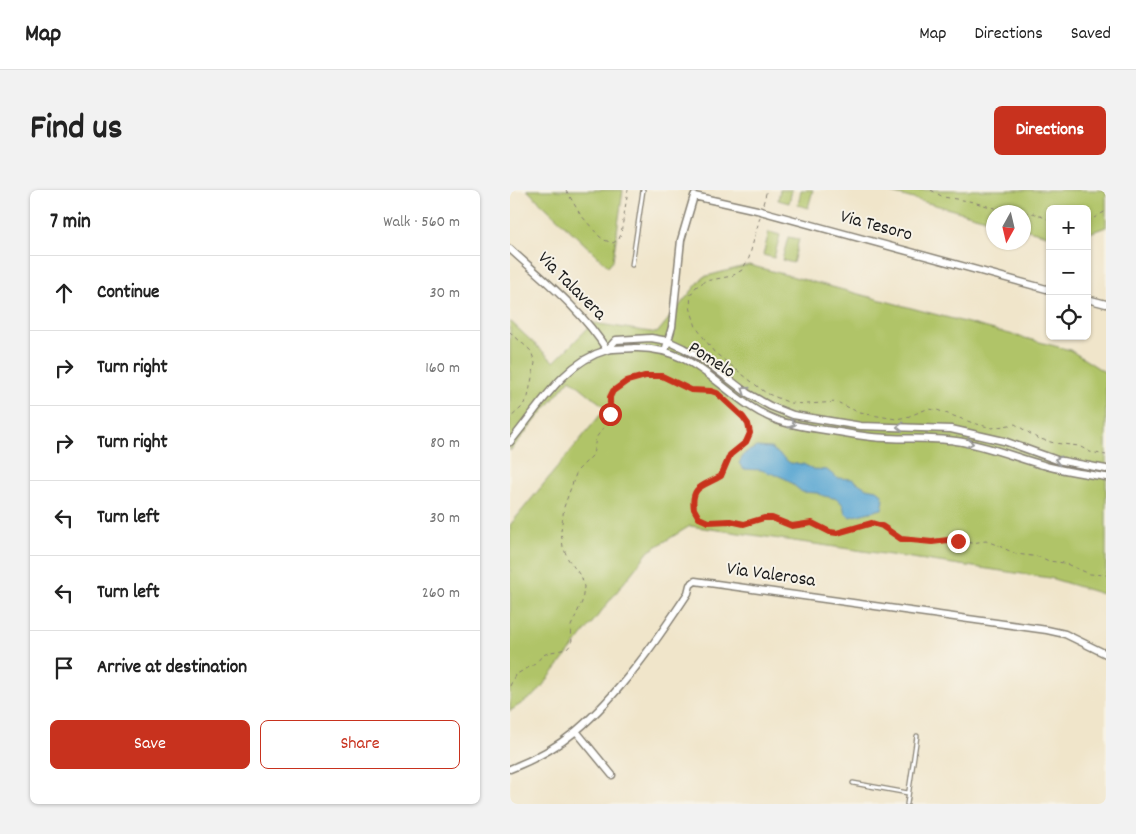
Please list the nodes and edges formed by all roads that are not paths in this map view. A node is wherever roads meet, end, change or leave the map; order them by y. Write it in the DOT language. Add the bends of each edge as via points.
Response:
graph roads {
  1 [pos="643,190"];
  2 [pos="689,190"];
  3 [pos="694,196"];
  4 [pos="510,249"];
  5 [pos="632,265"];
  6 [pos="1046,289"];
  7 [pos="1091,300"];
  8 [pos="1105,302"];
  9 [pos="668,341"];
  10 [pos="607,350"];
  11 [pos="665,352"];
  12 [pos="510,442"];
  13 [pos="1106,469"];
  14 [pos="1106,477"];
  15 [pos="1106,654"];
  16 [pos="576,731"];
  17 [pos="917,736"];
  18 [pos="510,769"];
  19 [pos="612,775"];
  20 [pos="853,783"];
  21 [pos="908,793"];
  22 [pos="907,804"];
  1 -- 5 [label="lane"];
  2 -- 3 [label="lane"];
  3 -- 6 [label="street, Via Tesoro" via="761,211"];
  3 -- 9 [label="street" via="681,240"];
  4 -- 10 [label="street, Via Talavera" via="579,313"];
  7 -- 8 [label="street"];
  9 -- 10 [label="street, Pomelo" via="651,338 616,340"];
  9 -- 11 [label="street"];
  13 -- 9 [label="street, Pomelo, one-way" via="1057,460 996,439 951,429 861,426 793,415 747,393 704,360"];
  10 -- 11 [label="street, Pomelo" via="646,348"];
  10 -- 12 [label="street" via="581,362 557,382"];
  11 -- 14 [label="street, Pomelo, one-way" via="700,367 762,413 801,427 874,438 957,441 985,446 1059,470"];
  15 -- 16 [label="street, Via Valerosa" via="1065,634 1047,630 694,581 660,636 608,699"];
  16 -- 18 [label="street, Via Valerosa"];
  16 -- 19 [label="street"];
  17 -- 21 [label="lane"];
  20 -- 21 [label="lane"];
  21 -- 22 [label="lane"];
}
